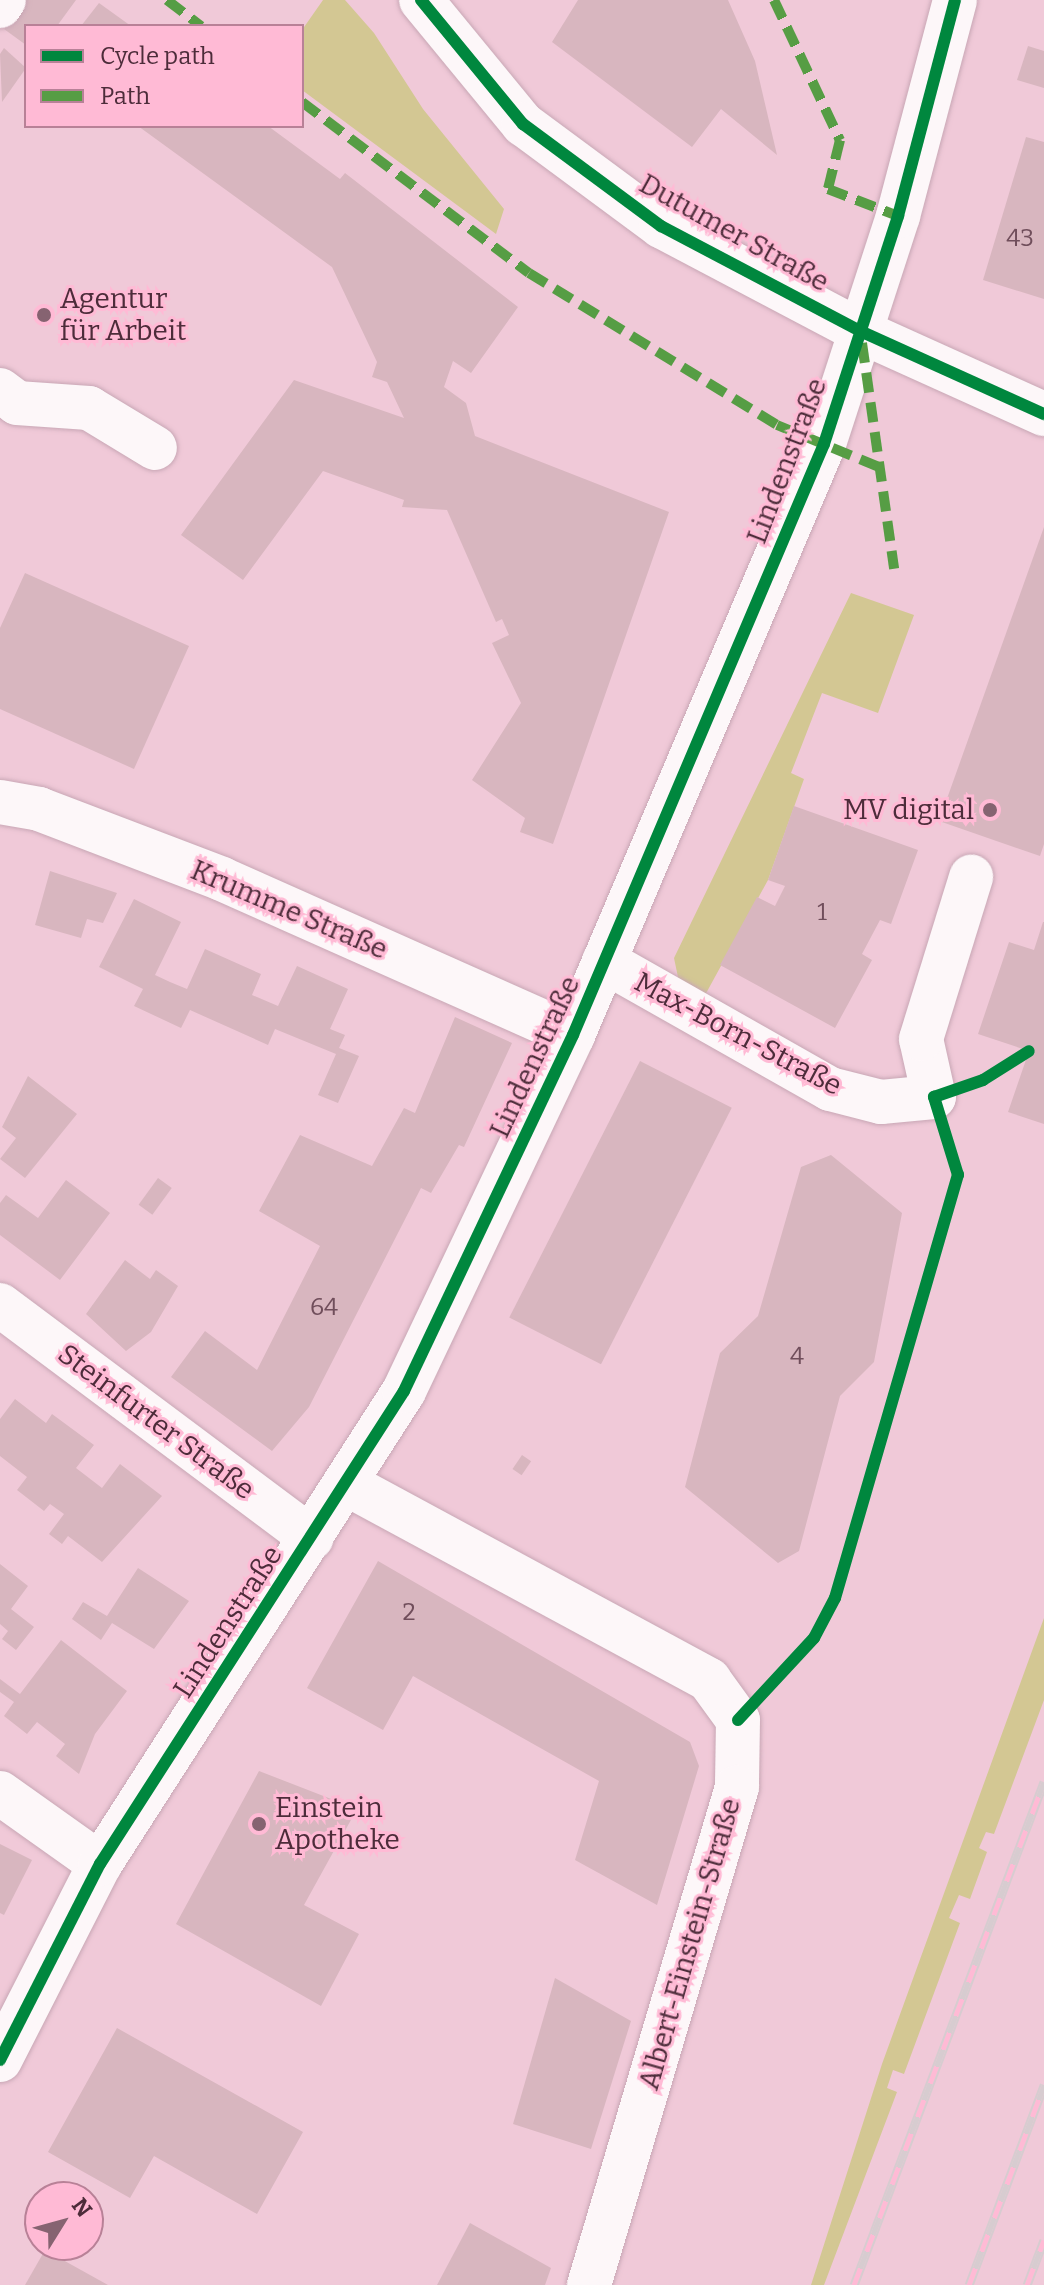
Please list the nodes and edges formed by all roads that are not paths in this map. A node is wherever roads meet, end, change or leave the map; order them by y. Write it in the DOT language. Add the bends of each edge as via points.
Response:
graph roads {
  1 [pos="4,0"];
  2 [pos="421,0"];
  3 [pos="955,0"];
  4 [pos="0,6"];
  5 [pos="860,331"];
  6 [pos="0,390"];
  7 [pos="1044,414"];
  8 [pos="155,448"];
  9 [pos="0,802"];
  10 [pos="971,877"];
  11 [pos="604,961"];
  12 [pos="573,1035"];
  13 [pos="0,1305"];
  14 [pos="347,1484"];
  15 [pos="311,1538"];
  16 [pos="0,1793"];
  17 [pos="100,1864"];
  18 [pos="0,2060"];
  19 [pos="589,2285"];
  1 -- 4 [label="street"];
  2 -- 5 [label="street, Dutumer Straße" via="523,124 582,170 661,226"];
  3 -- 5 [label="street, Lindenstraße"];
  5 -- 7 [label="street, Dutumer Straße"];
  5 -- 11 [label="street, Lindenstraße" via="824,444"];
  6 -- 8 [label="street" via="17,403 89,408"];
  9 -- 12 [label="street, Krumme Straße" via="39,809 222,879"];
  10 -- 11 [label="street, Max-Born-Straße" via="921,1039 934,1097 881,1102 830,1089"];
  11 -- 12 [label="street, Lindenstraße"];
  12 -- 14 [label="street, Lindenstraße" via="404,1391"];
  13 -- 15 [label="street, Steinfurter Straße"];
  14 -- 15 [label="street, Lindenstraße"];
  14 -- 19 [label="street, Albert-Einstein-Straße" via="709,1680 738,1720 737,1787"];
  15 -- 17 [label="street, Lindenstraße"];
  16 -- 17 [label="street"];
  17 -- 18 [label="street, Lindenstraße"];
}
